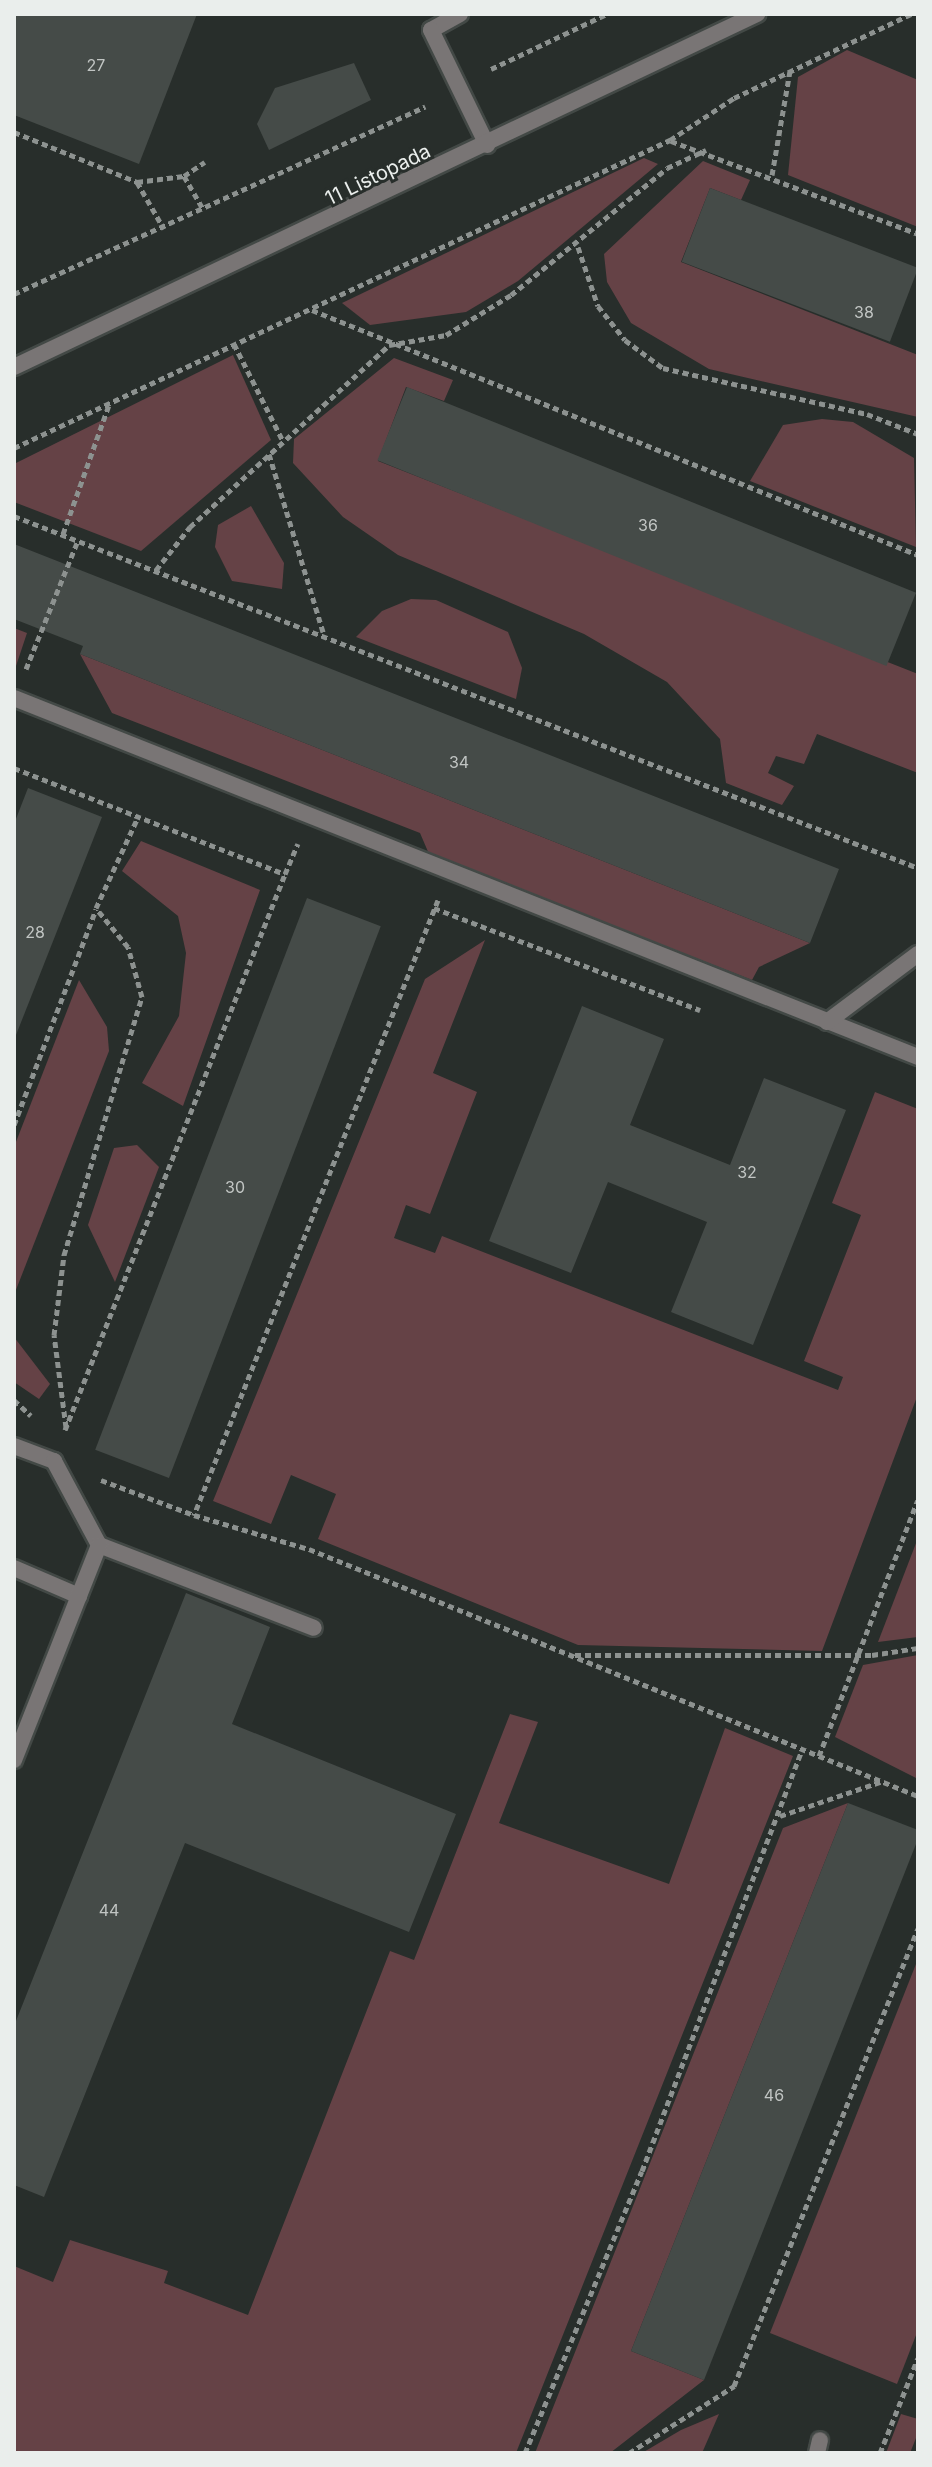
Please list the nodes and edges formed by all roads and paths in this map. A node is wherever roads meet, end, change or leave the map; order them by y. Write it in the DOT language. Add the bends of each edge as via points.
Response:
graph roads {
  1 [pos="460,14"];
  2 [pos="607,14"];
  3 [pos="757,14"];
  4 [pos="911,14"];
  5 [pos="491,69"];
  6 [pos="790,70"];
  7 [pos="425,107"];
  8 [pos="14,132"];
  9 [pos="670,140"];
  10 [pos="487,145"];
  11 [pos="706,150"];
  12 [pos="205,162"];
  13 [pos="772,175"];
  14 [pos="184,176"];
  15 [pos="137,182"];
  16 [pos="204,210"];
  17 [pos="164,229"];
  18 [pos="918,234"];
  19 [pos="578,247"];
  20 [pos="14,294"];
  21 [pos="311,310"];
  22 [pos="234,344"];
  23 [pos="389,345"];
  24 [pos="14,367"];
  25 [pos="109,404"];
  26 [pos="918,434"];
  27 [pos="283,441"];
  28 [pos="14,448"];
  29 [pos="269,454"];
  30 [pos="14,516"];
  31 [pos="63,534"];
  32 [pos="78,540"];
  33 [pos="918,555"];
  34 [pos="156,570"];
  35 [pos="324,634"];
  36 [pos="14,698"];
  37 [pos="14,768"];
  38 [pos="139,815"];
  39 [pos="315,841"];
  40 [pos="918,868"];
  41 [pos="285,874"];
  42 [pos="441,890"];
  43 [pos="96,908"];
  44 [pos="434,908"];
  45 [pos="918,954"];
  46 [pos="714,1016"];
  47 [pos="827,1022"];
  48 [pos="918,1057"];
  49 [pos="14,1125"];
  50 [pos="66,1428"];
  51 [pos="60,1444"];
  52 [pos="14,1446"];
  53 [pos="95,1478"];
  54 [pos="918,1500"];
  55 [pos="194,1515"];
  56 [pos="99,1545"];
  57 [pos="14,1568"];
  58 [pos="79,1596"];
  59 [pos="314,1628"];
  60 [pos="918,1648"];
  61 [pos="859,1654"];
  62 [pos="570,1655"];
  63 [pos="802,1750"];
  64 [pos="819,1756"];
  65 [pos="14,1760"];
  66 [pos="882,1781"];
  67 [pos="918,1796"];
  68 [pos="779,1817"];
  69 [pos="918,1929"];
  70 [pos="918,2358"];
  71 [pos="525,2453"];
  72 [pos="629,2453"];
  73 [pos="880,2453"];
  1 -- 10 [label="street" via="431,30"];
  2 -- 5 [label="path"];
  3 -- 10 [label="street, 11 Listopada"];
  4 -- 6 [label="path"];
  6 -- 9 [label="path"];
  6 -- 13 [label="path"];
  7 -- 16 [label="path"];
  8 -- 15 [label="path"];
  9 -- 11 [label="path"];
  9 -- 21 [label="path"];
  10 -- 24 [label="street, 11 Listopada"];
  11 -- 13 [label="path"];
  11 -- 19 [label="path" via="667,168"];
  12 -- 14 [label="path"];
  13 -- 18 [label="path"];
  14 -- 15 [label="path"];
  14 -- 16 [label="path"];
  15 -- 17 [label="path"];
  16 -- 17 [label="path"];
  17 -- 20 [label="path"];
  19 -- 23 [label="path" via="446,335"];
  19 -- 26 [label="path" via="598,306 625,340 663,368 867,414"];
  21 -- 22 [label="path"];
  21 -- 23 [label="path"];
  22 -- 25 [label="path"];
  22 -- 27 [label="path"];
  23 -- 27 [label="path"];
  23 -- 33 [label="path"];
  25 -- 28 [label="path"];
  25 -- 31 [label="path"];
  27 -- 29 [label="path"];
  29 -- 34 [label="path" via="190,527"];
  29 -- 35 [label="path"];
  30 -- 31 [label="path"];
  31 -- 32 [label="path"];
  32 -- 34 [label="path"];
  32 -- 36 [label="path"];
  34 -- 35 [label="path"];
  35 -- 40 [label="path"];
  36 -- 47 [label="street"];
  37 -- 38 [label="path"];
  38 -- 41 [label="path"];
  38 -- 43 [label="path"];
  39 -- 41 [label="path" via="301,836"];
  41 -- 50 [label="path"];
  42 -- 44 [label="path"];
  43 -- 49 [label="path"];
  43 -- 50 [label="path" via="128,947 142,997 64,1255 54,1335"];
  44 -- 46 [label="path"];
  44 -- 55 [label="path"];
  45 -- 47 [label="street"];
  47 -- 48 [label="street"];
  50 -- 51 [label="path"];
  52 -- 56 [label="street" via="54,1461"];
  53 -- 55 [label="path"];
  54 -- 61 [label="path"];
  55 -- 62 [label="path" via="309,1549"];
  56 -- 58 [label="street"];
  56 -- 59 [label="street"];
  57 -- 58 [label="street"];
  58 -- 65 [label="street"];
  60 -- 61 [label="path"];
  61 -- 62 [label="path"];
  61 -- 64 [label="path"];
  62 -- 63 [label="path"];
  63 -- 64 [label="path"];
  63 -- 68 [label="path"];
  64 -- 66 [label="path"];
  66 -- 67 [label="path"];
  66 -- 68 [label="path"];
  68 -- 71 [label="path"];
  69 -- 72 [label="path" via="734,2386"];
  70 -- 73 [label="path"];
}
